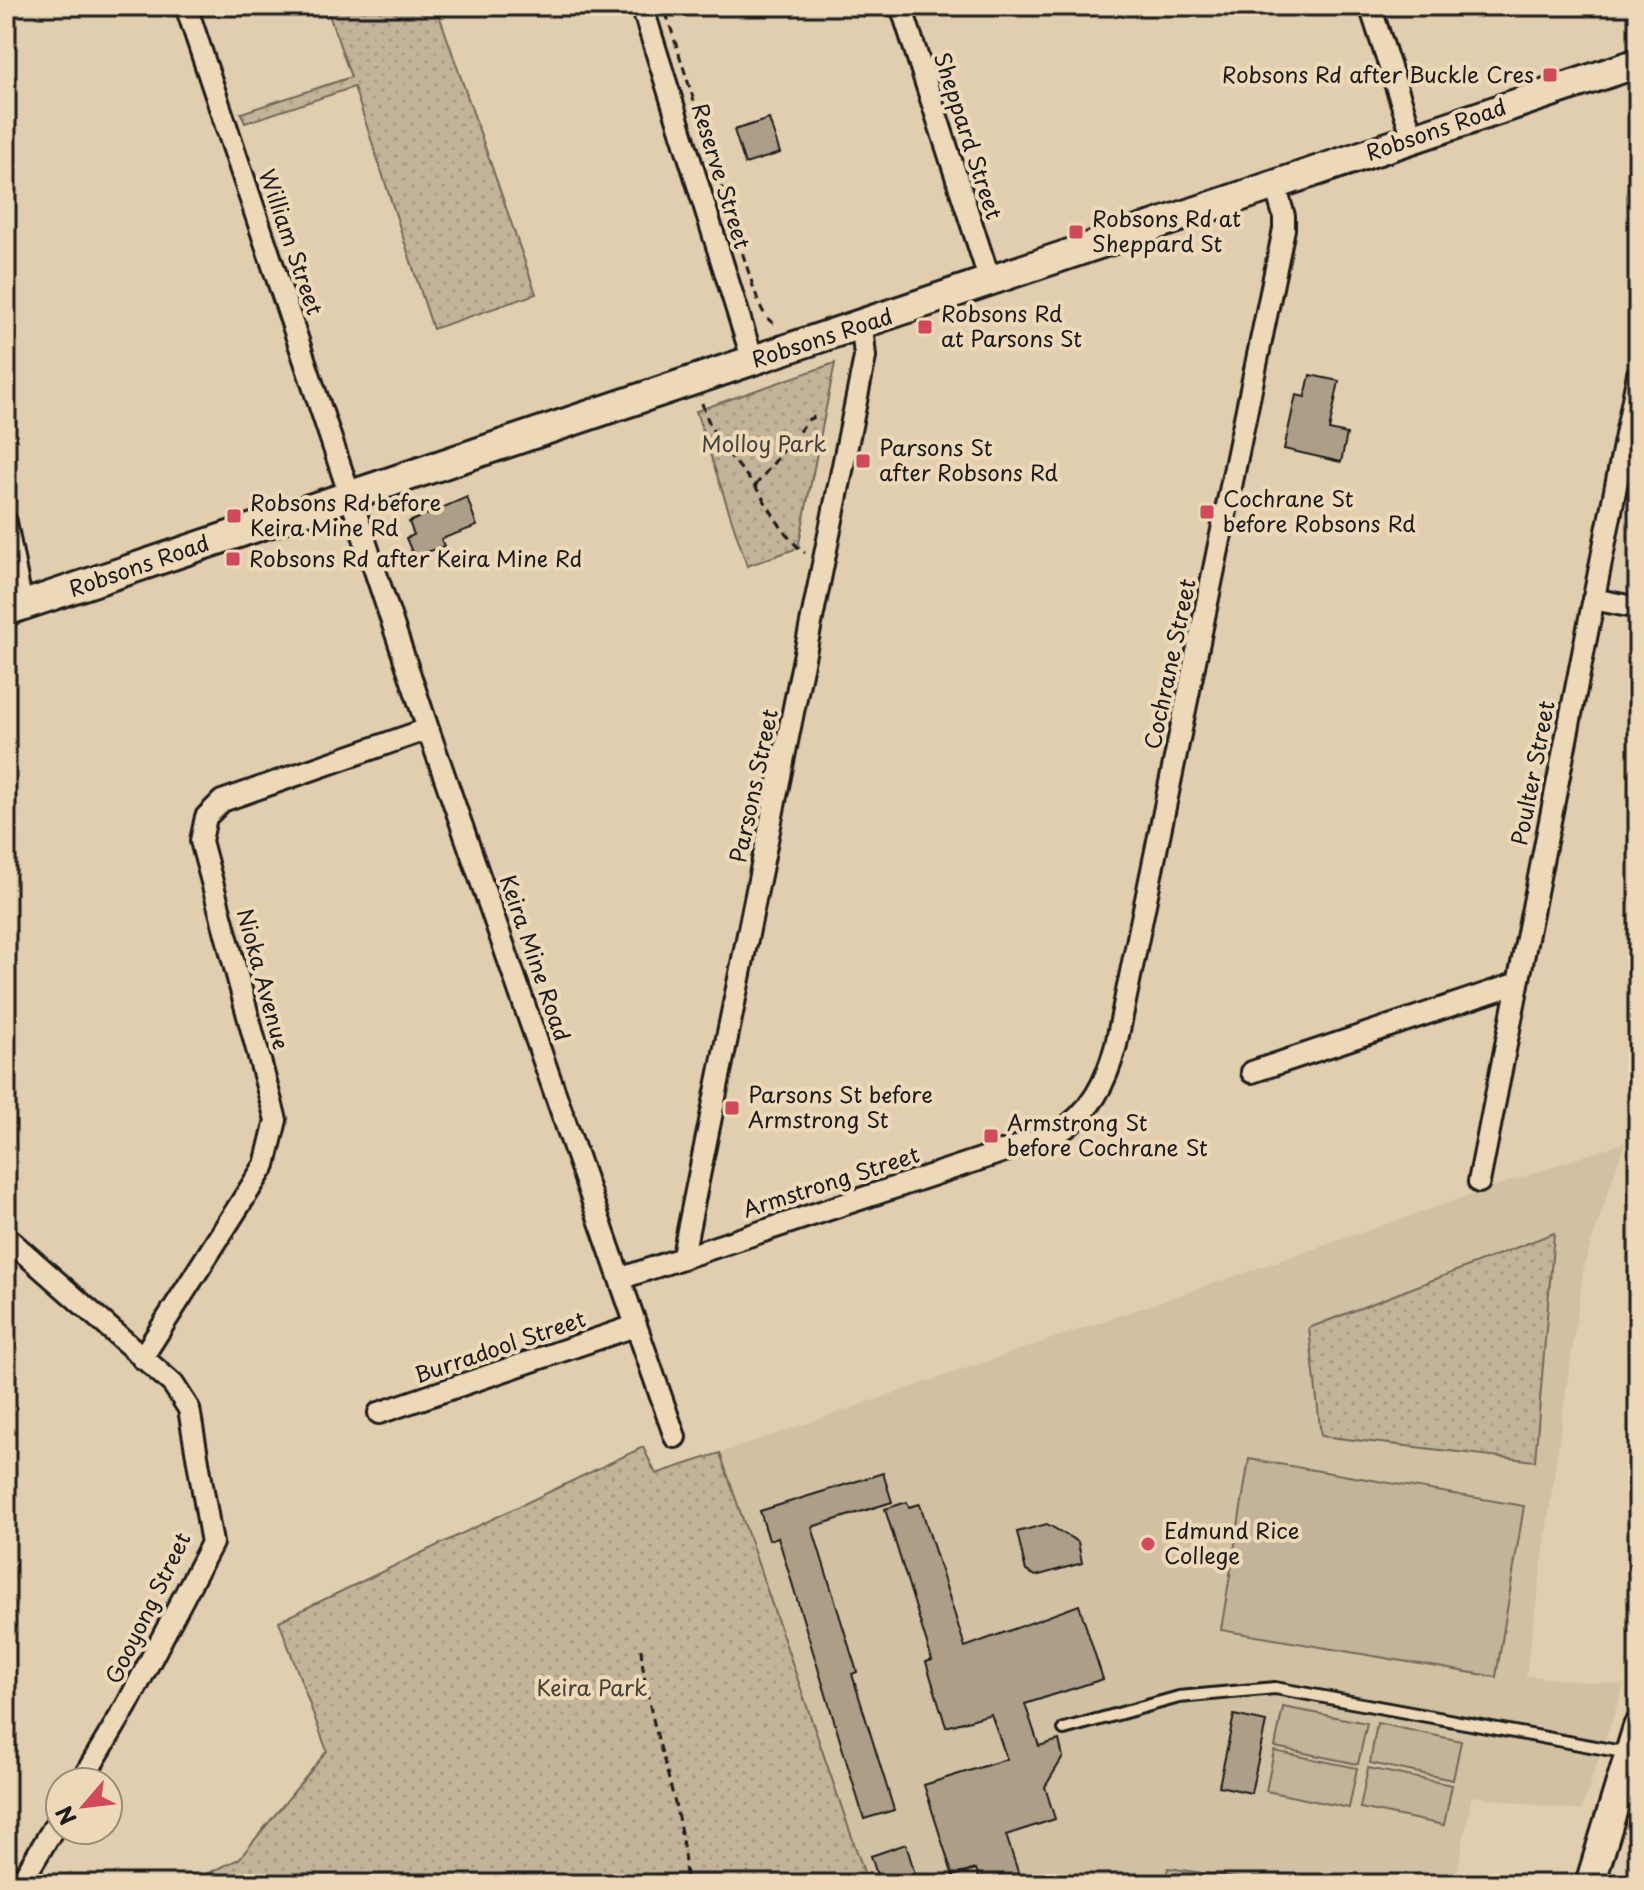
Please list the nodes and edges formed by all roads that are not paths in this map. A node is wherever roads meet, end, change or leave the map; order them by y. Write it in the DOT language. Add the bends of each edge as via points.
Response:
graph roads {
  1 [pos="186,6"];
  2 [pos="642,6"];
  3 [pos="901,6"];
  4 [pos="1370,6"];
  5 [pos="1638,63"];
  6 [pos="1413,138"];
  7 [pos="1275,185"];
  8 [pos="990,281"];
  9 [pos="862,325"];
  10 [pos="753,361"];
  11 [pos="1638,374"];
  12 [pos="351,494"];
  13 [pos="6,522"];
  14 [pos="1593,599"];
  15 [pos="14,608"];
  16 [pos="1638,608"];
  17 [pos="428,729"];
  18 [pos="1515,984"];
  19 [pos="1252,1072"];
  20 [pos="1056,1134"];
  21 [pos="1479,1182"];
  22 [pos="6,1237"];
  23 [pos="683,1255"];
  24 [pos="622,1278"];
  25 [pos="635,1326"];
  26 [pos="142,1358"];
  27 [pos="379,1413"];
  28 [pos="675,1437"];
  29 [pos="1638,1727"];
  30 [pos="1064,1729"];
  31 [pos="1630,1754"];
  32 [pos="91,1766"];
  33 [pos="44,1844"];
  34 [pos="20,1884"];
  35 [pos="1590,1884"];
  1 -- 12 [label="street, William Street"];
  2 -- 10 [label="street, Reserve Street"];
  3 -- 8 [label="street, Sheppard Street"];
  4 -- 6 [label="street"];
  5 -- 6 [label="main road, Robsons Road"];
  6 -- 7 [label="main road, Robsons Road"];
  7 -- 8 [label="main road, Robsons Road"];
  7 -- 20 [label="street, Cochrane Street" via="1284,229 1116,1045 1092,1103"];
  8 -- 9 [label="main road, Robsons Road"];
  9 -- 10 [label="main road, Robsons Road"];
  9 -- 23 [label="street, Parsons Street" via="865,357"];
  10 -- 12 [label="main road, Robsons Road"];
  11 -- 14 [label="street, Poulter Street"];
  12 -- 15 [label="main road, Robsons Road"];
  12 -- 17 [label="street, Keira Mine Road"];
  13 -- 15 [label="street"];
  14 -- 16 [label="street"];
  14 -- 18 [label="street, Poulter Street"];
  17 -- 24 [label="street, Keira Mine Road"];
  17 -- 26 [label="street, Nioka Avenue" via="222,801 206,817 201,841 276,1120 265,1165"];
  18 -- 19 [label="street"];
  18 -- 21 [label="street, Poulter Street"];
  20 -- 23 [label="street, Armstrong Street"];
  22 -- 26 [label="street, Gooyong Street"];
  23 -- 24 [label="street, Armstrong Street"];
  24 -- 25 [label="street, Keira Mine Road"];
  25 -- 27 [label="street, Burradool Street"];
  25 -- 28 [label="street, Keira Mine Road"];
  26 -- 32 [label="street, Gooyong Street" via="173,1384 189,1409 212,1543"];
  29 -- 31 [label="main road"];
  30 -- 31 [label="lane" via="1179,1697 1275,1688"];
  31 -- 35 [label="main road"];
  33 -- 34 [label="street"];
}
